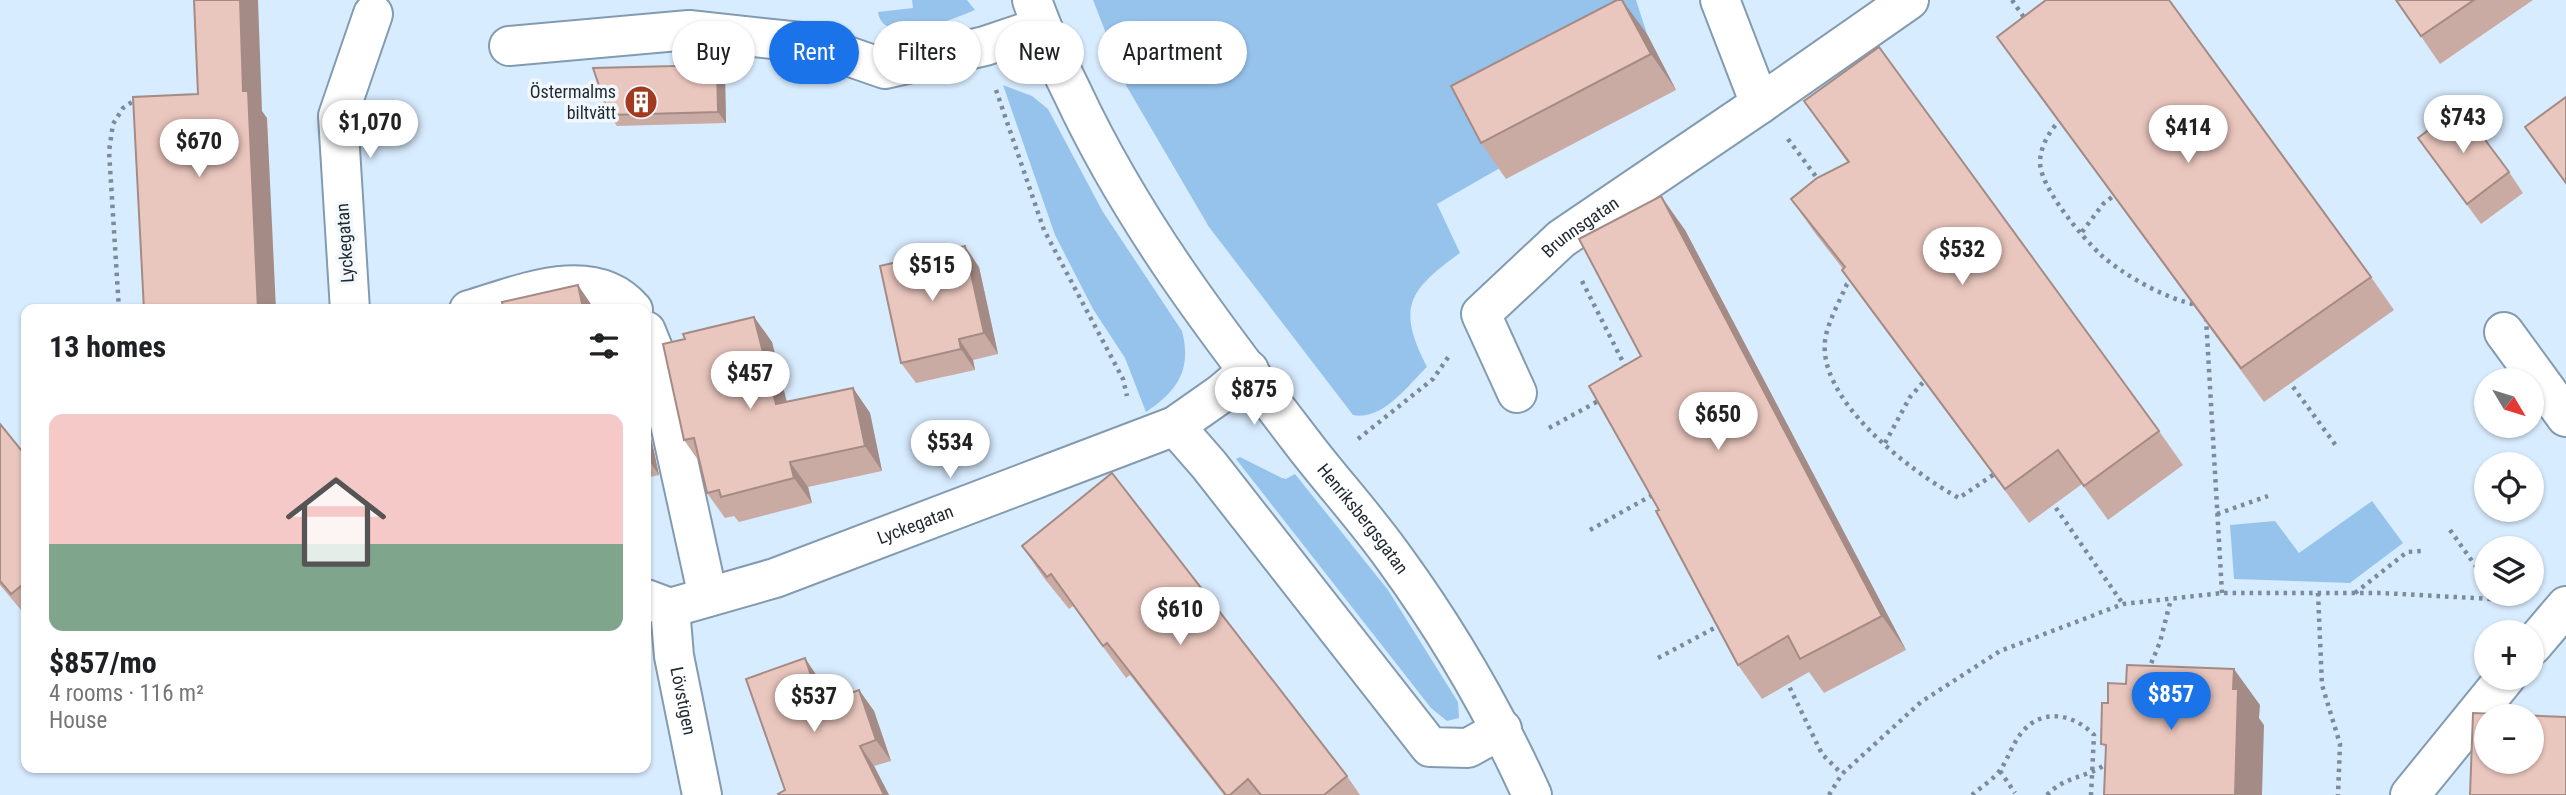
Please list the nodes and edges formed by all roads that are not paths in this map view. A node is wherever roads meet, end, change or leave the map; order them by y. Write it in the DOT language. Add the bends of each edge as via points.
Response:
graph roads {
  1 [pos="1720,0"];
  2 [pos="1909,0"];
  3 [pos="1037,13"];
  4 [pos="373,14"];
  5 [pos="509,46"];
  6 [pos="1760,104"];
  7 [pos="350,304"];
  8 [pos="490,304"];
  9 [pos="627,304"];
  10 [pos="2504,332"];
  11 [pos="651,344"];
  12 [pos="1249,370"];
  13 [pos="1517,393"];
  14 [pos="2566,416"];
  15 [pos="1175,426"];
  16 [pos="708,597"];
  17 [pos="658,604"];
  18 [pos="2566,606"];
  19 [pos="2544,632"];
  20 [pos="2495,690"];
  21 [pos="1502,729"];
  22 [pos="702,795"];
  23 [pos="1532,795"];
  24 [pos="2410,795"];
  1 -- 6 [label="street"];
  2 -- 6 [label="street, Brunnsgatan"];
  3 -- 5 [label="street" via="985,46 885,69 810,43 689,30"];
  3 -- 12 [label="street, Henriksbergsgatan" via="1090,130 1131,206"];
  4 -- 7 [label="street, Lyckegatan" via="338,116"];
  6 -- 13 [label="street, Brunnsgatan" via="1561,239 1481,314"];
  8 -- 9 [label="street" via="559,285 597,288"];
  10 -- 14 [label="street"];
  11 -- 16 [label="street"];
  12 -- 15 [label="street, Lyckegatan"];
  12 -- 21 [label="street, Henriksbergsgatan" via="1393,557"];
  15 -- 16 [label="street, Lyckegatan" via="775,578"];
  15 -- 21 [label="street" via="1430,747 1468,748"];
  16 -- 17 [label="street, Lyckegatan"];
  17 -- 22 [label="street, Lövstigen" via="674,656"];
  18 -- 19 [label="street"];
  20 -- 24 [label="street"];
  21 -- 23 [label="street, Henriksbergsgatan"];
}
